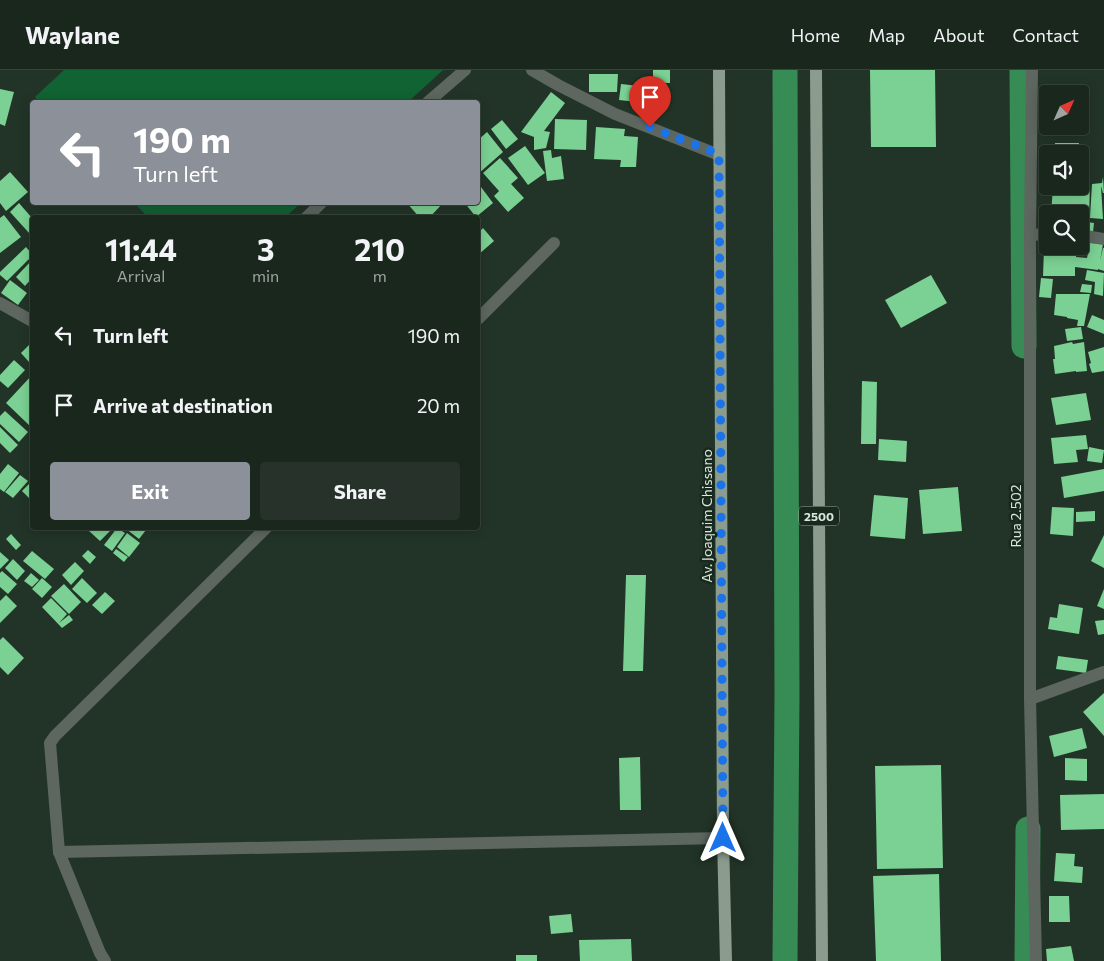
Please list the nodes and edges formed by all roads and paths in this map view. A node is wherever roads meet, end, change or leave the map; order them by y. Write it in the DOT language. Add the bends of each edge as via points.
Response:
graph roads {
  1 [pos="464,70"];
  2 [pos="532,70"];
  3 [pos="719,70"];
  4 [pos="816,70"];
  5 [pos="1032,70"];
  6 [pos="430,100"];
  7 [pos="719,154"];
  8 [pos="319,205"];
  9 [pos="309,215"];
  10 [pos="1039,234"];
  11 [pos="1030,235"];
  12 [pos="1089,236"];
  13 [pos="1104,239"];
  14 [pos="554,243"];
  15 [pos="0,303"];
  16 [pos="480,317"];
  17 [pos="30,320"];
  18 [pos="264,530"];
  19 [pos="1104,672"];
  20 [pos="1030,699"];
  21 [pos="723,838"];
  22 [pos="59,852"];
  23 [pos="105,961"];
  24 [pos="726,961"];
  25 [pos="822,961"];
  26 [pos="1036,961"];
  1 -- 6 [label="street"];
  2 -- 7 [label="street" via="615,114"];
  3 -- 7 [label="main road, Av. Joaquim Chissano"];
  4 -- 25 [label="main road, 2500"];
  5 -- 11 [label="street, Rua 2.502"];
  7 -- 21 [label="main road, Av. Joaquim Chissano"];
  8 -- 9 [label="street"];
  10 -- 11 [label="street"];
  11 -- 20 [label="street, Rua 2.502"];
  12 -- 13 [label="street"];
  14 -- 16 [label="street"];
  15 -- 17 [label="street"];
  18 -- 22 [label="street" via="50,743"];
  19 -- 20 [label="street"];
  20 -- 26 [label="street, Rua 2.502"];
  21 -- 22 [label="street"];
  21 -- 24 [label="main road, Av. Joaquim Chissano"];
  22 -- 23 [label="street"];
}
